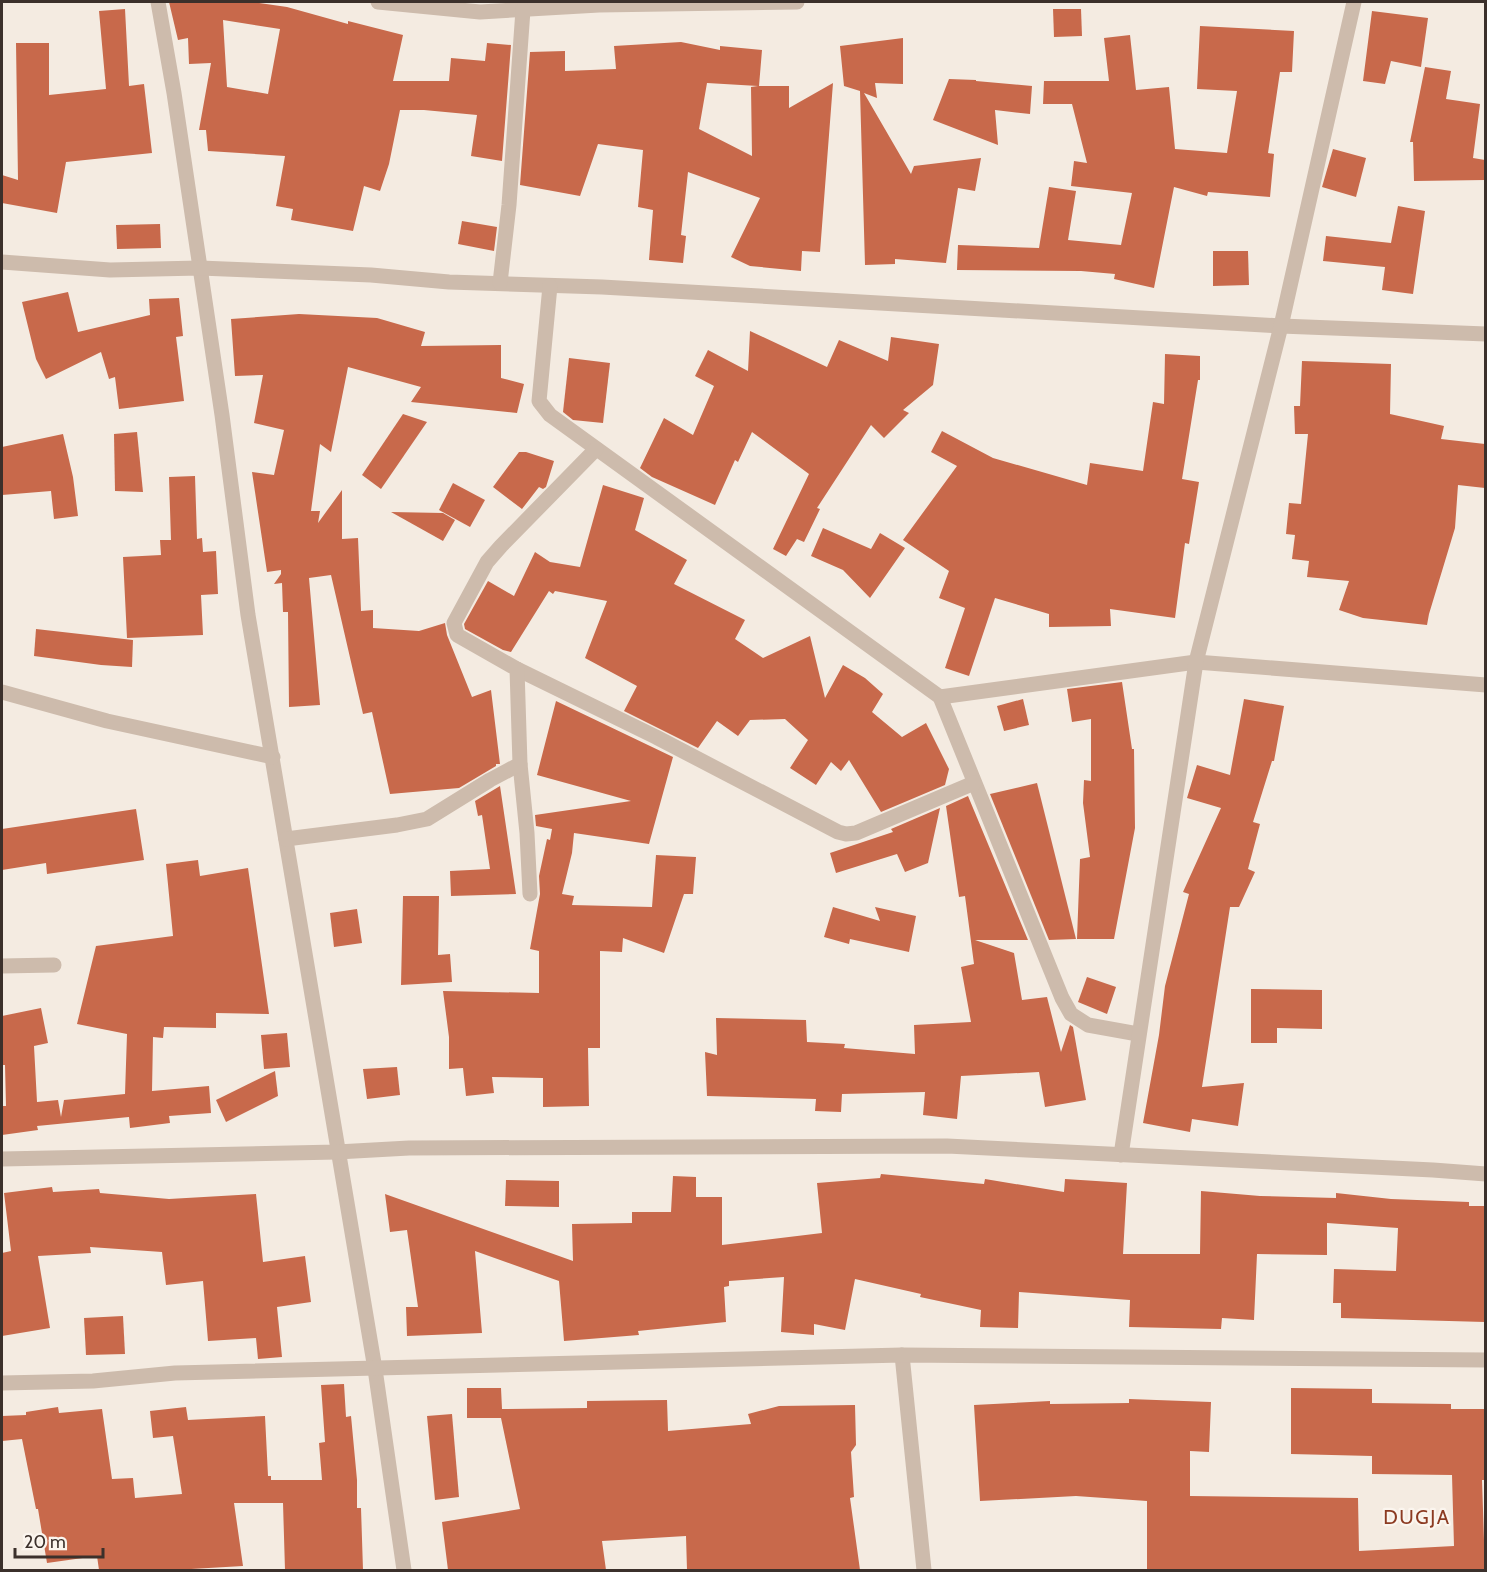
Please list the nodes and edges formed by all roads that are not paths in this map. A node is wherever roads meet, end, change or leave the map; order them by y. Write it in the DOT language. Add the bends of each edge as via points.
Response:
graph roads {
  1 [pos="158,2"];
  2 [pos="378,2"];
  3 [pos="797,2"];
  4 [pos="1354,2"];
  5 [pos="523,9"];
  6 [pos="2,262"];
  7 [pos="200,268"];
  8 [pos="500,283"];
  9 [pos="550,286"];
  10 [pos="1281,326"];
  11 [pos="1485,334"];
  12 [pos="596,449"];
  13 [pos="1196,662"];
  14 [pos="517,669"];
  15 [pos="1485,685"];
  16 [pos="2,692"];
  17 [pos="940,697"];
  18 [pos="273,757"];
  19 [pos="520,764"];
  20 [pos="974,783"];
  21 [pos="286,839"];
  22 [pos="530,894"];
  23 [pos="54,965"];
  24 [pos="2,966"];
  25 [pos="1138,1034"];
  26 [pos="338,1152"];
  27 [pos="1120,1155"];
  28 [pos="2,1159"];
  29 [pos="1485,1174"];
  30 [pos="902,1355"];
  31 [pos="1485,1360"];
  32 [pos="375,1369"];
  33 [pos="2,1383"];
  34 [pos="404,1570"];
  35 [pos="924,1570"];
  1 -- 7 [label="street"];
  2 -- 5 [label="street" via="480,12"];
  3 -- 5 [label="street"];
  4 -- 10 [label="street"];
  5 -- 8 [label="street"];
  6 -- 7 [label="street" via="110,270"];
  7 -- 8 [label="street"];
  7 -- 18 [label="street" via="248,615"];
  8 -- 9 [label="street"];
  9 -- 10 [label="street"];
  9 -- 12 [label="street" via="539,401 550,415"];
  10 -- 11 [label="street"];
  10 -- 13 [label="street"];
  12 -- 14 [label="street" via="501,546 454,622 457,635"];
  12 -- 17 [label="street"];
  13 -- 15 [label="street"];
  13 -- 17 [label="street"];
  13 -- 25 [label="street"];
  14 -- 19 [label="street"];
  14 -- 20 [label="street" via="846,834"];
  16 -- 18 [label="street" via="107,721"];
  17 -- 20 [label="street"];
  18 -- 21 [label="street"];
  19 -- 21 [label="street" via="427,819"];
  19 -- 22 [label="street"];
  20 -- 25 [label="street" via="1071,1014 1088,1025"];
  21 -- 26 [label="street"];
  23 -- 24 [label="street"];
  25 -- 27 [label="street"];
  26 -- 27 [label="street" via="409,1148 947,1146"];
  26 -- 28 [label="street"];
  26 -- 32 [label="street"];
  27 -- 29 [label="street"];
  30 -- 31 [label="street"];
  30 -- 32 [label="street"];
  30 -- 35 [label="street"];
  32 -- 33 [label="street" via="175,1373 93,1381"];
  32 -- 34 [label="street"];
}
